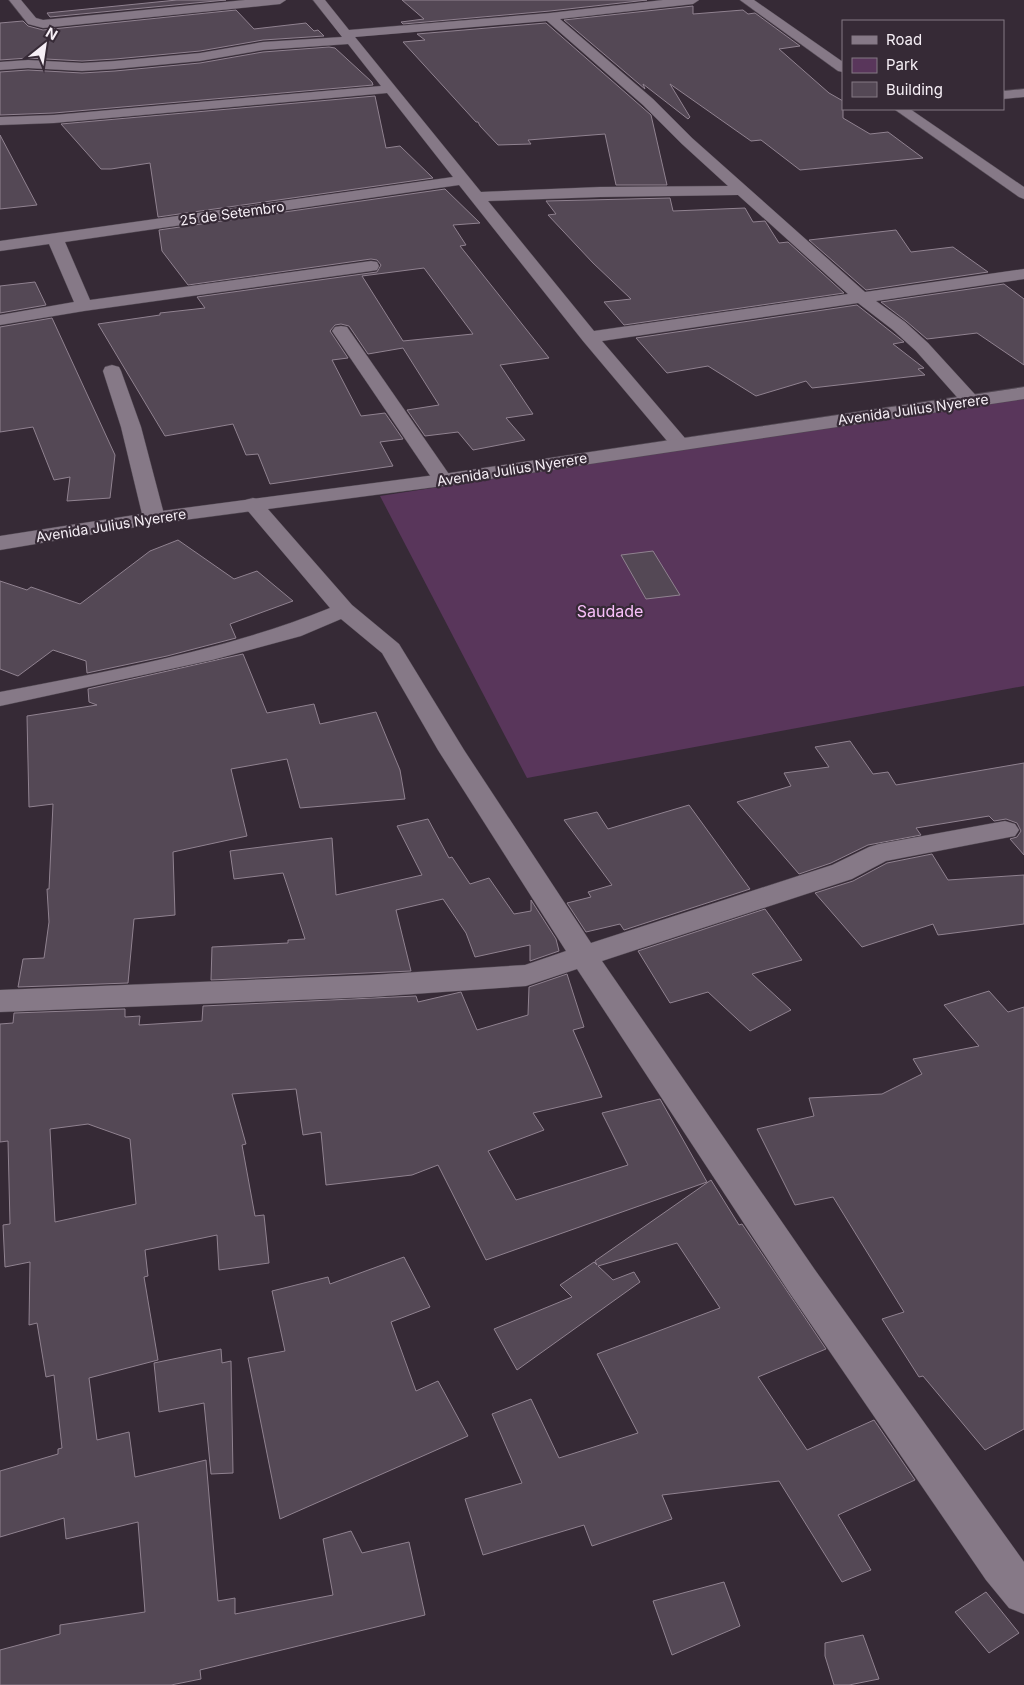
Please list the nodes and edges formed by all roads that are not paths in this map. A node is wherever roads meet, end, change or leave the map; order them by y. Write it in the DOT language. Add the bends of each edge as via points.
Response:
graph roads {
  1 [pos="14,0"];
  2 [pos="280,0"];
  3 [pos="319,0"];
  4 [pos="693,0"];
  5 [pos="746,0"];
  6 [pos="550,17"];
  7 [pos="348,37"];
  8 [pos="0,66"];
  9 [pos="842,67"];
  10 [pos="392,89"];
  11 [pos="1024,93"];
  12 [pos="1004,96"];
  13 [pos="903,110"];
  14 [pos="0,121"];
  15 [pos="464,180"];
  16 [pos="743,190"];
  17 [pos="1024,194"];
  18 [pos="478,197"];
  19 [pos="55,238"];
  20 [pos="0,246"];
  21 [pos="370,266"];
  22 [pos="1024,274"];
  23 [pos="862,298"];
  24 [pos="84,306"];
  25 [pos="0,320"];
  26 [pos="341,331"];
  27 [pos="590,337"];
  28 [pos="112,371"];
  29 [pos="1024,393"];
  30 [pos="971,401"];
  31 [pos="680,444"];
  32 [pos="443,480"];
  33 [pos="253,504"];
  34 [pos="154,518"];
  35 [pos="0,543"];
  36 [pos="344,610"];
  37 [pos="0,699"];
  38 [pos="1006,830"];
  39 [pos="585,958"];
  40 [pos="0,1001"];
  41 [pos="1024,1594"];
  1 -- 2 [label="street" via="32,21 49,24"];
  3 -- 7 [label="street"];
  4 -- 6 [label="street"];
  5 -- 9 [label="street"];
  6 -- 7 [label="street"];
  6 -- 16 [label="street" via="642,96"];
  7 -- 8 [label="street" via="115,65"];
  7 -- 10 [label="street"];
  10 -- 14 [label="street"];
  10 -- 15 [label="street"];
  11 -- 12 [label="street"];
  13 -- 17 [label="street"];
  15 -- 18 [label="street"];
  15 -- 19 [label="street, 25 de Setembro"];
  16 -- 18 [label="street"];
  16 -- 23 [label="street"];
  18 -- 27 [label="street"];
  19 -- 20 [label="street, 25 de Setembro"];
  19 -- 24 [label="street"];
  21 -- 24 [label="street"];
  22 -- 23 [label="street"];
  23 -- 27 [label="street"];
  23 -- 30 [label="street" via="922,347"];
  24 -- 25 [label="street"];
  26 -- 32 [label="street"];
  27 -- 31 [label="street"];
  28 -- 34 [label="street" via="131,427"];
  29 -- 30 [label="street, Avenida Julius Nyerere"];
  30 -- 31 [label="street, Avenida Julius Nyerere"];
  31 -- 32 [label="street, Avenida Julius Nyerere"];
  32 -- 33 [label="street, Avenida Julius Nyerere"];
  33 -- 34 [label="street, Avenida Julius Nyerere"];
  33 -- 36 [label="street"];
  34 -- 35 [label="street, Avenida Julius Nyerere"];
  36 -- 37 [label="street" via="293,631 204,655"];
  36 -- 39 [label="street" via="391,649 450,750"];
  38 -- 39 [label="street" via="880,853 842,872"];
  39 -- 40 [label="street" via="526,975 471,980"];
  39 -- 41 [label="street" via="802,1281 1000,1566"];
}
